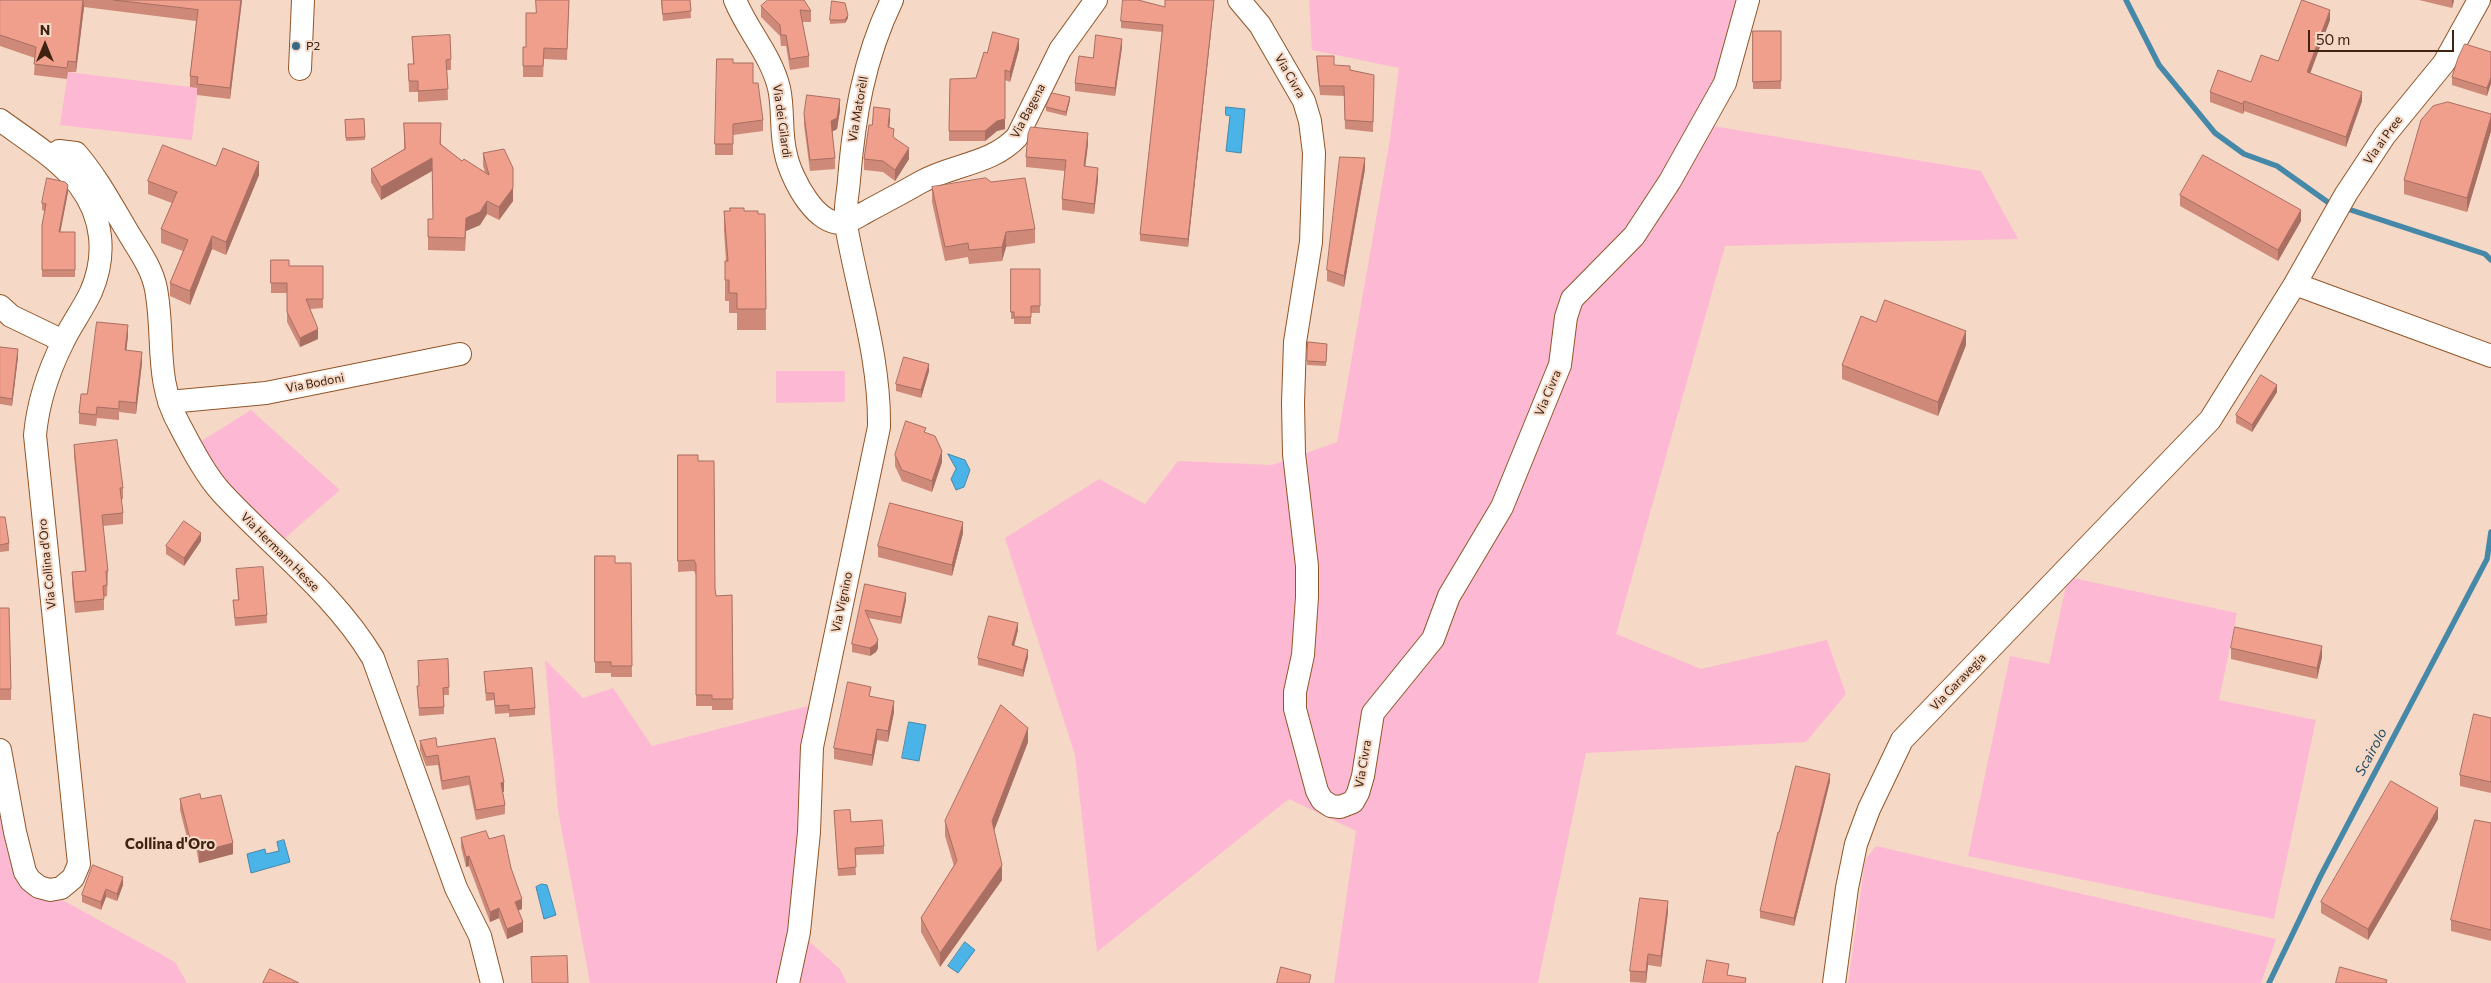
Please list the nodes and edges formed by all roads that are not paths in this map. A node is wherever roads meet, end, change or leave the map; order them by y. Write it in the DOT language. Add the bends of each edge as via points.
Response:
graph roads {
  1 [pos="303,0"];
  2 [pos="735,0"];
  3 [pos="892,0"];
  4 [pos="1096,0"];
  5 [pos="1239,0"];
  6 [pos="1748,0"];
  7 [pos="2479,0"];
  8 [pos="300,69"];
  9 [pos="0,120"];
  10 [pos="51,157"];
  11 [pos="846,222"];
  12 [pos="2295,284"];
  13 [pos="1,310"];
  14 [pos="63,341"];
  15 [pos="460,354"];
  16 [pos="2491,356"];
  17 [pos="169,402"];
  18 [pos="2191,440"];
  19 [pos="0,750"];
  20 [pos="492,983"];
  21 [pos="788,983"];
  22 [pos="1834,983"];
  1 -- 8 [label="street"];
  2 -- 11 [label="street, Via dei Gilardi" via="775,75 782,106 785,154 790,169 823,219"];
  3 -- 11 [label="street, Via Matorèll" via="876,35 861,86 852,141"];
  4 -- 11 [label="street, Via Bagena" via="1060,50 1017,137 1007,148 985,160 928,178"];
  5 -- 6 [label="street, Via Civra" via="1260,25 1290,74 1310,121 1314,153 1311,242 1295,342 1293,403 1294,454 1308,597 1295,709 1322,800 1340,808 1353,802 1358,794 1373,713 1433,639 1450,596 1502,508 1560,365 1566,317 1572,299 1634,236 1670,182 1726,83"];
  7 -- 12 [label="street, Via ai Pree" via="2444,63 2385,135 2346,194"];
  9 -- 10 [label="street, Via Collina d'Oro"];
  10 -- 14 [label="street, Via Collina d'Oro" via="79,185 96,216 101,241 100,262 90,293"];
  10 -- 17 [label="street, Via Hermann Hesse" via="60,151 76,153 94,174 145,260 156,286 161,372"];
  11 -- 21 [label="street, Via Vignino" via="876,366 879,427 812,747 809,832 799,932"];
  12 -- 16 [label="street"];
  12 -- 18 [label="street, Via ai Pree" via="2210,420"];
  13 -- 14 [label="street"];
  14 -- 19 [label="street, Via Collina d'Oro" via="41,394 34,435 79,864 73,878 61,888 39,887 25,872"];
  15 -- 17 [label="street, Via Bodoni" via="266,393"];
  17 -- 20 [label="street, Via Hermann Hesse" via="178,424 220,492 339,612 373,658 456,888 480,936"];
  18 -- 22 [label="street, Via Garavegia" via="1902,740 1856,844"];
}
